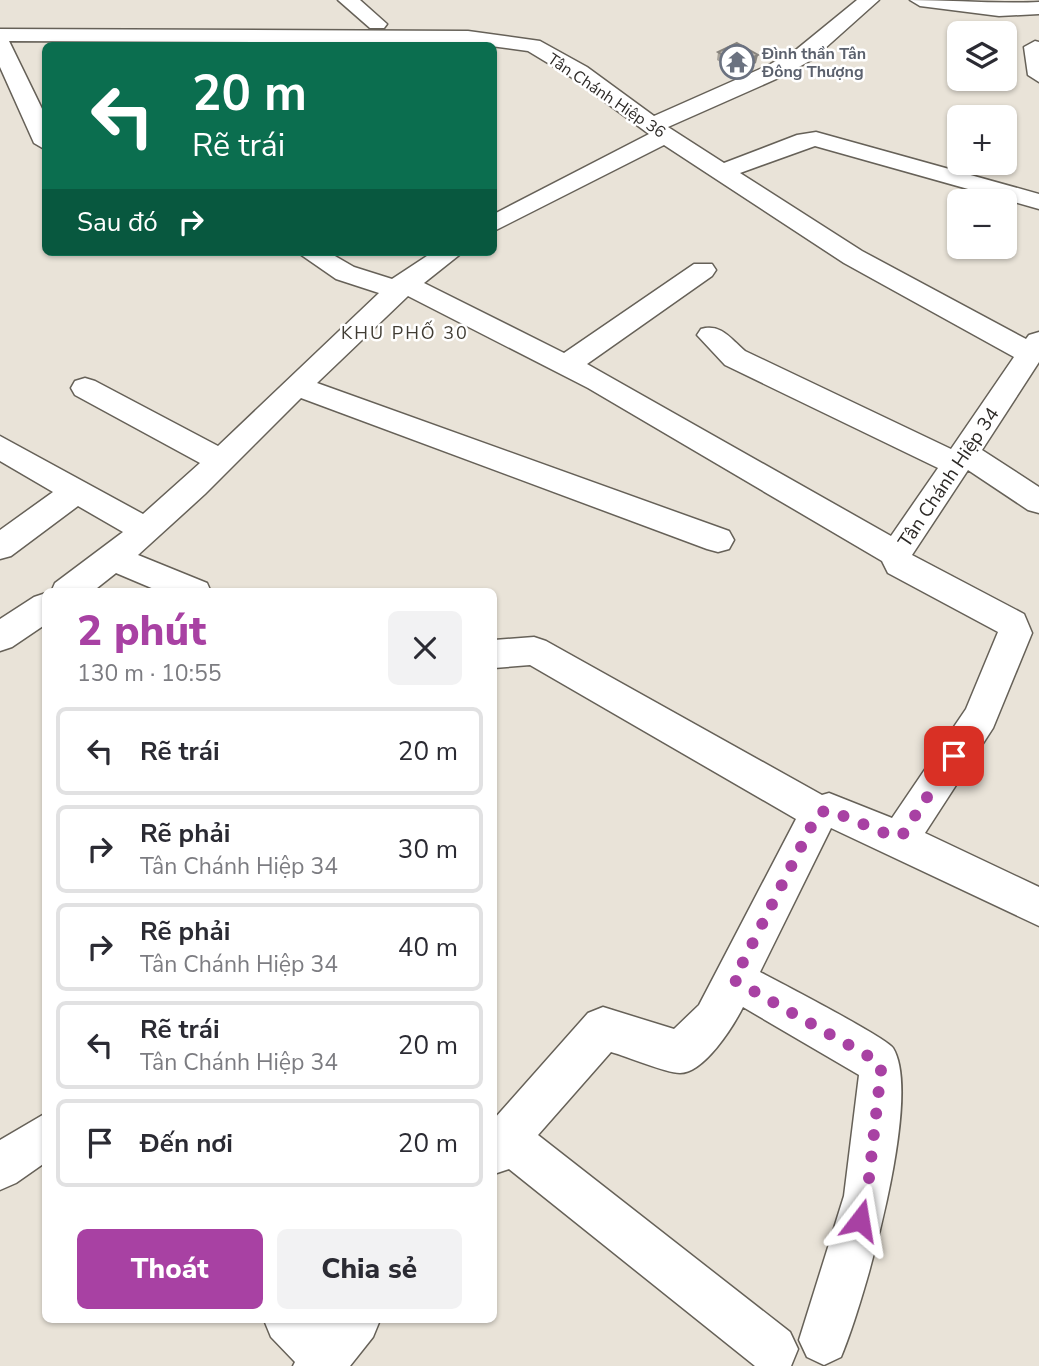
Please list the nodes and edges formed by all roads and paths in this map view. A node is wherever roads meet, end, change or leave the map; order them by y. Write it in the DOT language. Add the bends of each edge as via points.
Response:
graph roads {
  1 [pos="348,0"];
  2 [pos="869,0"];
  3 [pos="920,0"];
  4 [pos="1039,8"];
  5 [pos="377,24"];
  6 [pos="0,35"];
  7 [pos="274,41"];
  8 [pos="0,43"];
  9 [pos="1035,47"];
  10 [pos="1039,75"];
  11 [pos="659,130"];
  12 [pos="42,134"];
  13 [pos="722,172"];
  14 [pos="1039,202"];
  15 [pos="497,222"];
  16 [pos="317,256"];
  17 [pos="444,256"];
  18 [pos="703,270"];
  19 [pos="400,286"];
  20 [pos="711,335"];
  21 [pos="1035,348"];
  22 [pos="566,365"];
  23 [pos="297,386"];
  24 [pos="85,388"];
  25 [pos="0,447"];
  26 [pos="961,459"];
  27 [pos="221,461"];
  28 [pos="76,491"];
  29 [pos="1039,502"];
  30 [pos="145,530"];
  31 [pos="718,540"];
  32 [pos="0,547"];
  33 [pos="896,554"];
  34 [pos="111,557"];
  35 [pos="72,588"];
  36 [pos="185,588"];
  37 [pos="42,609"];
  38 [pos="0,637"];
  39 [pos="497,654"];
  40 [pos="818,813"];
  41 [pos="894,837"];
  42 [pos="1039,907"];
  43 [pos="734,980"];
  44 [pos="42,1138"];
  45 [pos="500,1145"];
  46 [pos="0,1167"];
  47 [pos="290,1323"];
  48 [pos="354,1323"];
  49 [pos="824,1340"];
  50 [pos="773,1349"];
  51 [pos="322,1362"];
  1 -- 5 [label="street"];
  2 -- 11 [label="street" via="805,54"];
  3 -- 4 [label="street" via="999,10"];
  6 -- 7 [label="street, Tân Chánh Hiệp 36"];
  7 -- 11 [label="street, Tân Chánh Hiệp 36" via="468,37 533,45"];
  8 -- 12 [label="street"];
  9 -- 10 [label="street"];
  11 -- 13 [label="street, Tân Chánh Hiệp 36"];
  11 -- 15 [label="street"];
  13 -- 14 [label="street" via="816,139"];
  13 -- 21 [label="street, Tân Chánh Hiệp 36" via="853,257"];
  16 -- 19 [label="street" via="345,273"];
  17 -- 19 [label="street"];
  18 -- 22 [label="street"];
  19 -- 22 [label="street"];
  19 -- 23 [label="street"];
  20 -- 26 [label="street" via="735,358"];
  21 -- 26 [label="street, Tân Chánh Hiệp 34"];
  22 -- 33 [label="street"];
  23 -- 27 [label="street"];
  23 -- 31 [label="street"];
  24 -- 27 [label="street"];
  25 -- 28 [label="street"];
  26 -- 29 [label="street"];
  26 -- 33 [label="street, Tân Chánh Hiệp 34"];
  27 -- 30 [label="street"];
  28 -- 30 [label="street"];
  28 -- 32 [label="street"];
  30 -- 34 [label="street"];
  33 -- 41 [label="street, Tân Chánh Hiệp 34" via="899,564 1012,624 1016,633 980,717 903,834"];
  34 -- 35 [label="street"];
  34 -- 36 [label="street"];
  37 -- 38 [label="street"];
  39 -- 40 [label="street" via="534,651"];
  40 -- 41 [label="street" via="829,810"];
  40 -- 43 [label="street"];
  41 -- 42 [label="street"];
  43 -- 45 [label="street" via="714,1020 680,1052 603,1028"];
  43 -- 49 [label="street" via="877,1061 881,1070 867,1196"];
  44 -- 46 [label="street"];
  45 -- 50 [label="street"];
  47 -- 51 [label="street"];
  48 -- 51 [label="street"];
}
